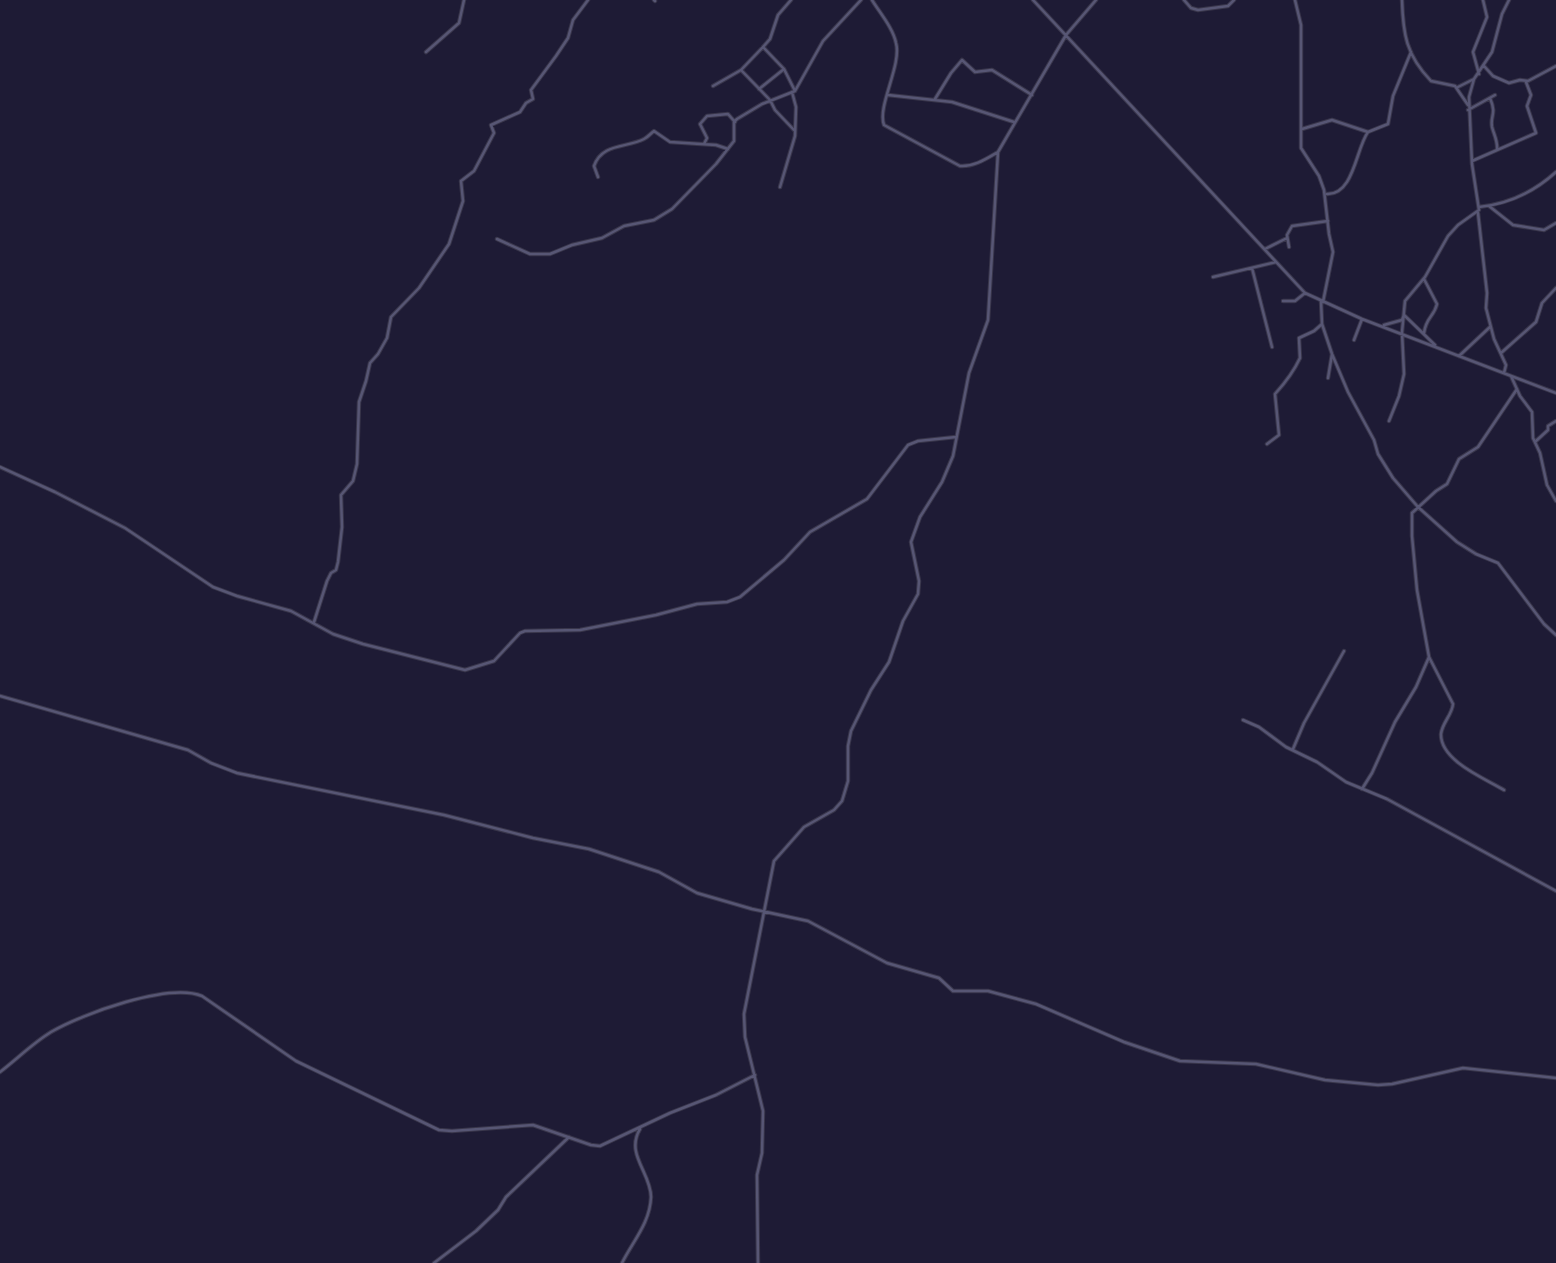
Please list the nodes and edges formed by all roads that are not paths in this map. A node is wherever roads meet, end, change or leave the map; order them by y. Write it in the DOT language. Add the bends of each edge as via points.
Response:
graph roads {
  1 [pos="464,0"];
  2 [pos="588,0"];
  3 [pos="791,0"];
  4 [pos="861,0"];
  5 [pos="872,0"];
  6 [pos="1033,0"];
  7 [pos="1096,0"];
  8 [pos="1184,0"];
  9 [pos="1234,0"];
  10 [pos="1295,0"];
  11 [pos="1402,0"];
  12 [pos="1509,0"];
  13 [pos="1481,1"];
  14 [pos="1066,35"];
  15 [pos="763,47"];
  16 [pos="426,52"];
  17 [pos="1411,52"];
  18 [pos="1484,66"];
  19 [pos="1556,66"];
  20 [pos="784,69"];
  21 [pos="741,70"];
  22 [pos="1479,74"];
  23 [pos="1474,79"];
  24 [pos="1526,82"];
  25 [pos="713,86"];
  26 [pos="1457,88"];
  27 [pos="758,90"];
  28 [pos="793,92"];
  29 [pos="888,95"];
  30 [pos="1031,95"];
  31 [pos="1494,95"];
  32 [pos="1490,98"];
  33 [pos="935,99"];
  34 [pos="770,100"];
  35 [pos="1468,105"];
  36 [pos="1468,110"];
  37 [pos="735,122"];
  38 [pos="1014,122"];
  39 [pos="1302,129"];
  40 [pos="795,131"];
  41 [pos="1368,132"];
  42 [pos="704,144"];
  43 [pos="728,149"];
  44 [pos="1497,150"];
  45 [pos="998,152"];
  46 [pos="1472,161"];
  47 [pos="1556,174"];
  48 [pos="598,177"];
  49 [pos="780,187"];
  50 [pos="1325,194"];
  51 [pos="1489,206"];
  52 [pos="1479,207"];
  53 [pos="1478,212"];
  54 [pos="1328,221"];
  55 [pos="1556,223"];
  56 [pos="1287,238"];
  57 [pos="497,239"];
  58 [pos="1289,247"];
  59 [pos="1264,250"];
  60 [pos="1276,262"];
  61 [pos="1252,268"];
  62 [pos="1213,277"];
  63 [pos="1424,279"];
  64 [pos="1556,288"];
  65 [pos="1305,293"];
  66 [pos="1322,301"];
  67 [pos="1283,302"];
  68 [pos="1404,315"];
  69 [pos="1362,319"];
  70 [pos="1322,324"];
  71 [pos="1382,326"];
  72 [pos="1490,327"];
  73 [pos="1402,332"];
  74 [pos="1424,332"];
  75 [pos="1354,340"];
  76 [pos="1272,346"];
  77 [pos="1438,347"];
  78 [pos="1332,354"];
  79 [pos="1500,354"];
  80 [pos="1459,356"];
  81 [pos="1504,373"];
  82 [pos="1511,376"];
  83 [pos="1328,378"];
  84 [pos="1517,390"];
  85 [pos="1556,393"];
  86 [pos="1389,421"];
  87 [pos="1556,421"];
  88 [pos="957,437"];
  89 [pos="1535,441"];
  90 [pos="1267,444"];
  91 [pos="0,467"];
  92 [pos="1556,501"];
  93 [pos="1418,507"];
  94 [pos="313,623"];
  95 [pos="1556,635"];
  96 [pos="1344,651"];
  97 [pos="1429,657"];
  98 [pos="0,696"];
  99 [pos="1243,720"];
  100 [pos="1293,749"];
  101 [pos="1362,789"];
  102 [pos="1504,790"];
  103 [pos="1556,891"];
  104 [pos="764,911"];
  105 [pos="0,1072"];
  106 [pos="755,1075"];
  107 [pos="1556,1077"];
  108 [pos="642,1127"];
  109 [pos="569,1137"];
  110 [pos="434,1263"];
  111 [pos="622,1263"];
  112 [pos="758,1263"];
  1 -- 16 [label="street" via="459,23"];
  2 -- 94 [label="street" via="531,90 533,99 520,112 491,125 493,137 474,171 461,181 463,201 449,244 419,288 391,317 387,338 370,363 359,402 357,464 353,481 341,495 337,568 327,581"];
  3 -- 15 [label="street"];
  4 -- 28 [label="street" via="823,41"];
  5 -- 29 [label="street" via="897,45"];
  6 -- 14 [label="street"];
  7 -- 14 [label="street"];
  8 -- 9 [label="street" via="1198,10 1228,6"];
  10 -- 39 [label="street" via="1301,25"];
  11 -- 17 [label="street" via="1402,30"];
  12 -- 18 [label="street"];
  13 -- 22 [label="street" via="1487,17 1473,52"];
  14 -- 30 [label="street"];
  14 -- 59 [label="street"];
  15 -- 20 [label="street"];
  15 -- 21 [label="street"];
  17 -- 26 [label="street" via="1431,81"];
  17 -- 41 [label="street" via="1393,96 1388,124"];
  18 -- 22 [label="street"];
  18 -- 24 [label="street" via="1505,82"];
  19 -- 24 [label="street"];
  20 -- 27 [label="street"];
  20 -- 28 [label="street"];
  21 -- 25 [label="street"];
  21 -- 27 [label="street"];
  22 -- 23 [label="street"];
  23 -- 26 [label="street"];
  23 -- 35 [label="street"];
  24 -- 44 [label="street" via="1531,95 1527,106 1536,133"];
  26 -- 35 [label="street"];
  27 -- 34 [label="street"];
  28 -- 34 [label="street"];
  28 -- 40 [label="street"];
  29 -- 33 [label="street"];
  29 -- 45 [label="street" via="884,125 953,163 966,166"];
  30 -- 33 [label="street" via="992,70 975,72 962,60"];
  30 -- 38 [label="street"];
  31 -- 32 [label="street"];
  32 -- 36 [label="street"];
  32 -- 44 [label="street"];
  33 -- 38 [label="street"];
  34 -- 37 [label="street"];
  34 -- 40 [label="street"];
  35 -- 36 [label="street"];
  36 -- 46 [label="street"];
  37 -- 42 [label="street" via="727,114 706,116 700,124 707,138"];
  37 -- 43 [label="street" via="735,136"];
  38 -- 45 [label="street"];
  39 -- 41 [label="street" via="1332,120"];
  39 -- 50 [label="street" via="1301,148"];
  40 -- 49 [label="street"];
  41 -- 50 [label="street" via="1347,183 1333,194"];
  42 -- 43 [label="street"];
  42 -- 48 [label="street" via="670,142 654,131 601,154 594,166"];
  43 -- 57 [label="street" via="692,191 651,221 624,226 550,254 530,254"];
  44 -- 46 [label="street"];
  45 -- 88 [label="street" via="988,320 969,373"];
  46 -- 52 [label="street"];
  47 -- 51 [label="street" via="1527,193"];
  50 -- 54 [label="street"];
  51 -- 52 [label="street"];
  51 -- 55 [label="street" via="1519,227 1544,230"];
  52 -- 53 [label="street"];
  53 -- 63 [label="street" via="1448,236"];
  53 -- 72 [label="street"];
  54 -- 56 [label="street" via="1292,226"];
  54 -- 66 [label="street" via="1333,252"];
  56 -- 58 [label="street"];
  56 -- 59 [label="street"];
  59 -- 60 [label="street"];
  60 -- 61 [label="street"];
  60 -- 65 [label="street"];
  61 -- 62 [label="street"];
  61 -- 76 [label="street"];
  63 -- 68 [label="street" via="1405,301"];
  63 -- 74 [label="street" via="1437,304"];
  64 -- 79 [label="street" via="1542,303 1536,322"];
  65 -- 66 [label="street"];
  65 -- 67 [label="street" via="1295,301"];
  66 -- 69 [label="street"];
  66 -- 70 [label="street"];
  68 -- 71 [label="street" via="1402,320"];
  68 -- 73 [label="street"];
  68 -- 74 [label="street"];
  69 -- 71 [label="street"];
  69 -- 75 [label="street"];
  70 -- 78 [label="street"];
  70 -- 90 [label="street" via="1299,338 1300,358 1275,394 1279,435"];
  71 -- 73 [label="street"];
  72 -- 79 [label="street"];
  72 -- 80 [label="street"];
  73 -- 77 [label="street"];
  73 -- 86 [label="street" via="1404,374"];
  74 -- 77 [label="street"];
  77 -- 80 [label="street"];
  78 -- 83 [label="street"];
  78 -- 93 [label="street" via="1378,454"];
  79 -- 81 [label="street" via="1506,365"];
  80 -- 81 [label="street"];
  81 -- 82 [label="street"];
  82 -- 84 [label="street"];
  82 -- 85 [label="street"];
  84 -- 89 [label="street" via="1532,412"];
  84 -- 93 [label="street" via="1478,447 1456,463 1447,484"];
  87 -- 89 [label="street"];
  88 -- 94 [label="street" via="908,445 867,499 810,533 756,586 731,601 702,603 580,630 523,631 492,663 463,671 363,645"];
  88 -- 104 [label="street" via="946,474 911,542 918,594 850,735 845,794 837,808 804,827 776,858"];
  89 -- 92 [label="street"];
  91 -- 94 [label="street" via="125,528 213,587 283,608"];
  93 -- 95 [label="street" via="1457,542 1498,563"];
  93 -- 97 [label="street" via="1412,513 1412,536"];
  96 -- 100 [label="street"];
  97 -- 101 [label="street"];
  97 -- 102 [label="street" via="1453,704 1442,730 1442,743 1464,767"];
  98 -- 104 [label="street" via="188,750 237,773 589,849 659,872 697,893"];
  99 -- 100 [label="street"];
  100 -- 101 [label="street"];
  101 -- 103 [label="street"];
  104 -- 106 [label="street" via="744,1014"];
  104 -- 107 [label="street" via="808,921 887,963 939,978 954,991 988,991 1037,1004 1177,1060 1256,1065 1325,1080 1378,1085 1463,1068"];
  105 -- 109 [label="street" via="66,1024 157,994 196,993 296,1061 439,1129 533,1125"];
  106 -- 108 [label="street"];
  106 -- 112 [label="street" via="763,1111 757,1175"];
  108 -- 109 [label="street" via="600,1146"];
  108 -- 111 [label="street" via="635,1149 650,1188 650,1208"];
  109 -- 110 [label="street" via="477,1231"];
}
